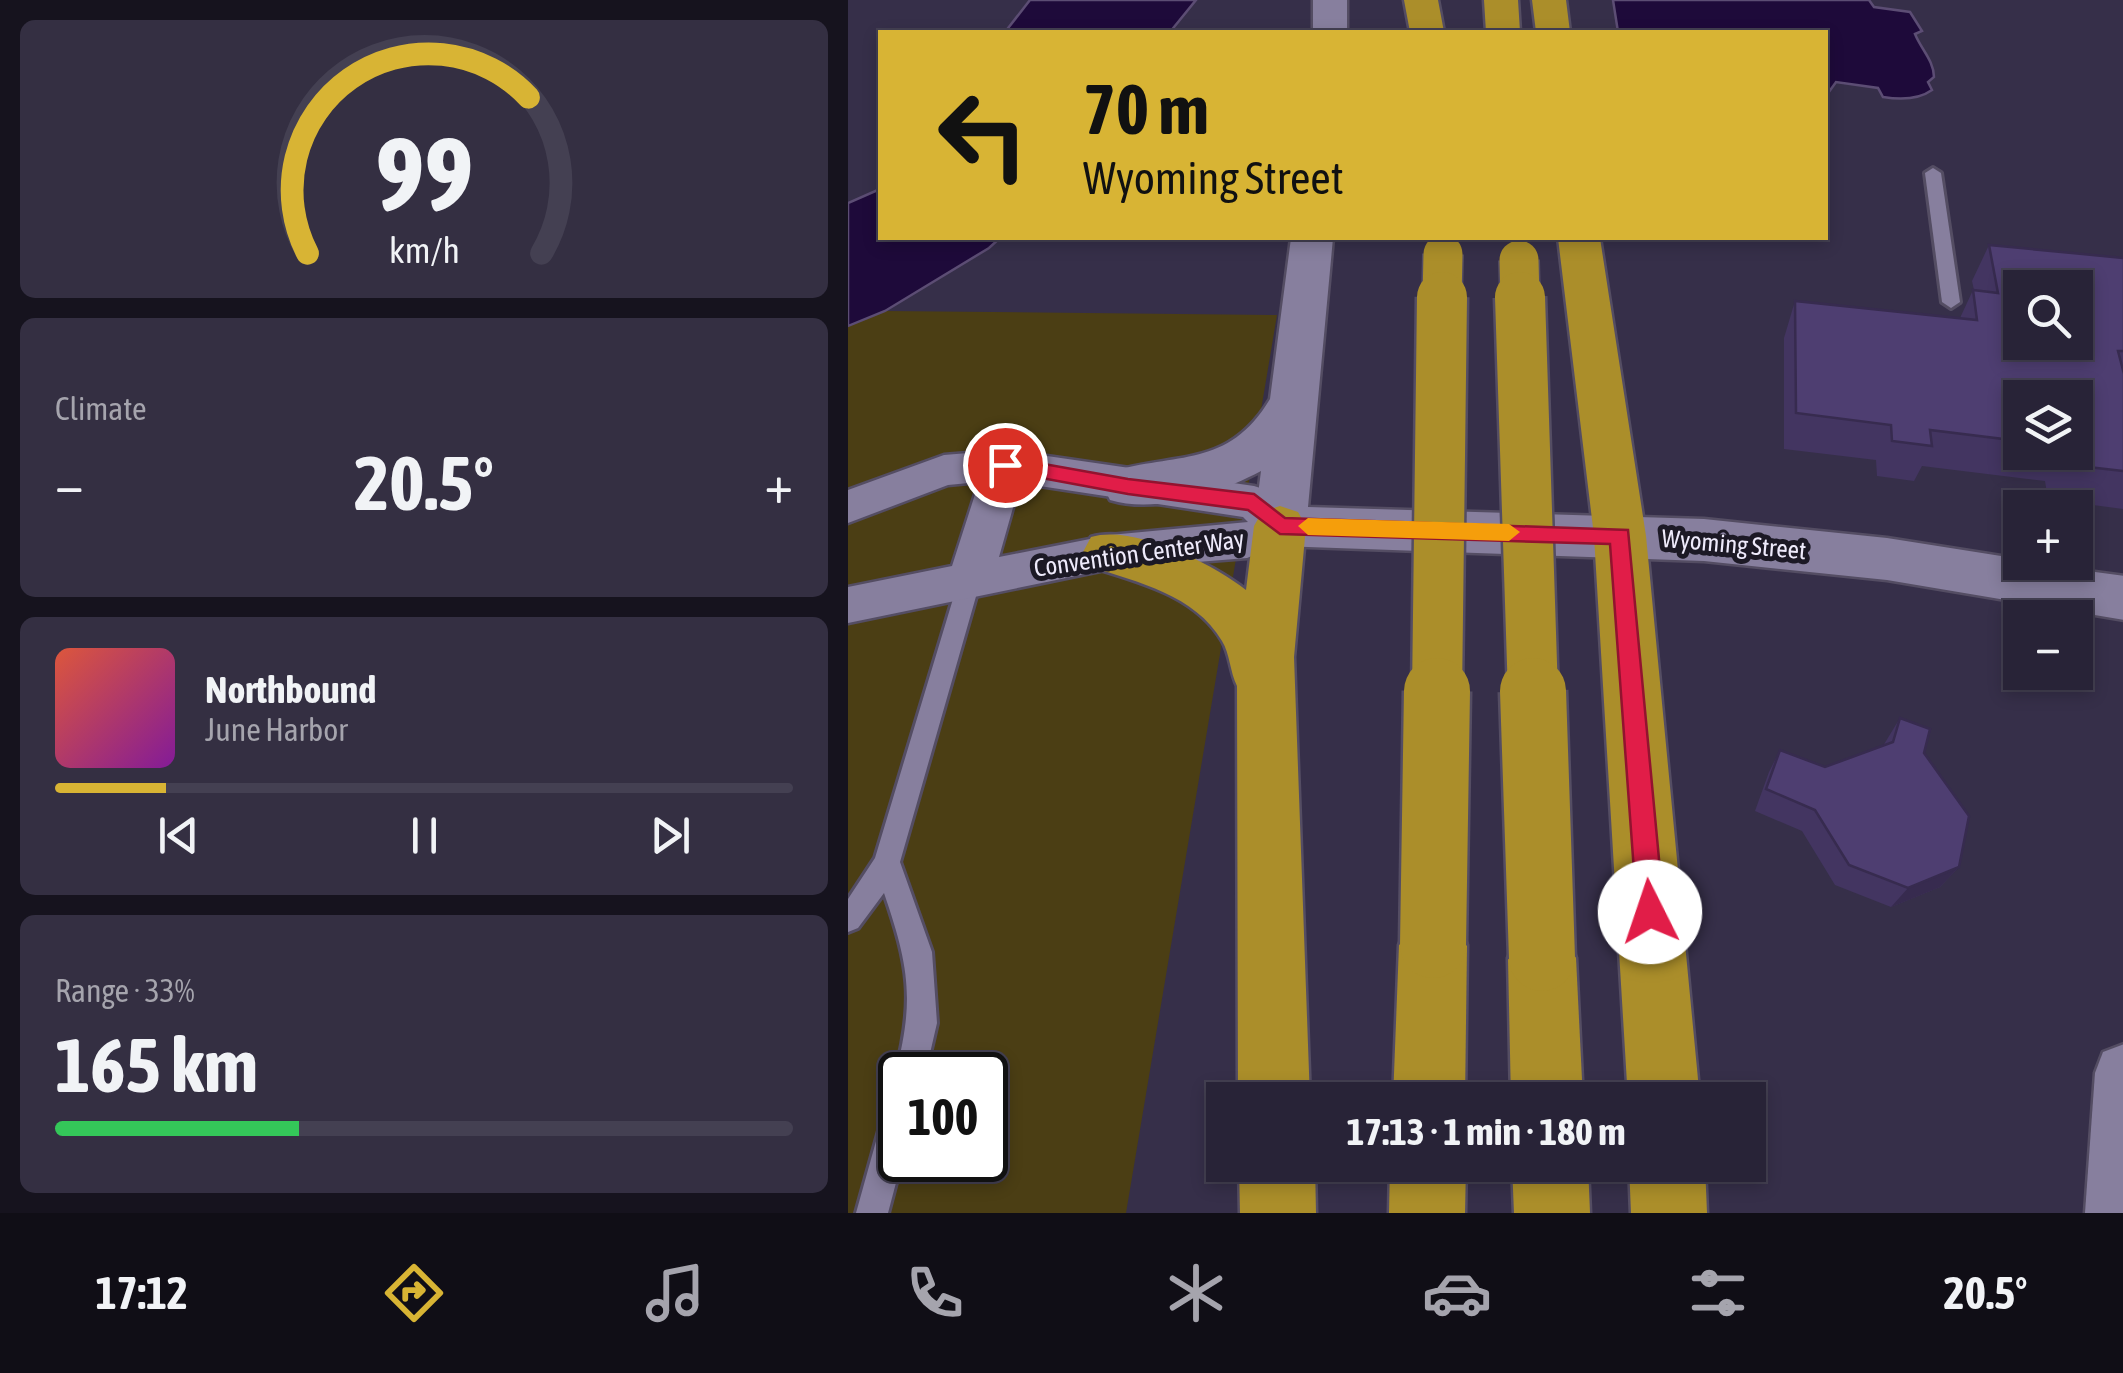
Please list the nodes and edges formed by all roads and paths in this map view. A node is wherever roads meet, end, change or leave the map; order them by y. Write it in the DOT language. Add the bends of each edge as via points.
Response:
graph roads {
  1 [pos="1330,0"];
  2 [pos="1421,0"];
  3 [pos="1501,0"];
  4 [pos="1548,0"];
  5 [pos="1330,30"];
  6 [pos="1427,30"];
  7 [pos="1504,30"];
  8 [pos="1553,30"];
  9 [pos="1932,174"];
  10 [pos="1312,240"];
  11 [pos="1580,240"];
  12 [pos="1443,246"];
  13 [pos="1518,249"];
  14 [pos="1951,302"];
  15 [pos="1294,400"];
  16 [pos="1005,465"];
  17 [pos="1128,486"];
  18 [pos="848,507"];
  19 [pos="1280,526"];
  20 [pos="1620,536"];
  21 [pos="1110,552"];
  22 [pos="970,579"];
  23 [pos="2124,598"];
  24 [pos="848,605"];
  25 [pos="1266,708"];
  26 [pos="888,862"];
  27 [pos="848,919"];
  28 [pos="916,1052"];
  29 [pos="2124,1073"];
  30 [pos="1274,1082"];
  31 [pos="1429,1082"];
  32 [pos="1547,1082"];
  33 [pos="1663,1082"];
  34 [pos="880,1182"];
  35 [pos="1277,1182"];
  36 [pos="1428,1182"];
  37 [pos="1551,1182"];
  38 [pos="1668,1182"];
  39 [pos="872,1213"];
  40 [pos="1278,1213"];
  41 [pos="1427,1213"];
  42 [pos="1552,1213"];
  43 [pos="1669,1213"];
  44 [pos="2116,1213"];
  1 -- 5 [label="street"];
  2 -- 6 [label="highway"];
  3 -- 7 [label="highway"];
  4 -- 8 [label="highway"];
  9 -- 14 [label="lane"];
  10 -- 15 [label="street"];
  11 -- 20 [label="highway"];
  12 -- 31 [label="highway, bridge"];
  13 -- 32 [label="highway, bridge"];
  15 -- 17 [label="street" via="1280,429 1237,464"];
  15 -- 19 [label="street"];
  16 -- 17 [label="street, Convention Center Way"];
  16 -- 18 [label="street, Convention Center Way" via="944,470"];
  16 -- 22 [label="street"];
  17 -- 19 [label="street, Convention Center Way" via="1254,502"];
  19 -- 20 [label="street, Wyoming Street"];
  19 -- 21 [label="street, Convention Center Way" via="1247,541"];
  19 -- 25 [label="highway"];
  20 -- 23 [label="street, Wyoming Street" via="1796,548"];
  20 -- 33 [label="highway"];
  21 -- 22 [label="street, Convention Center Way"];
  21 -- 25 [label="highway" via="1211,590 1243,622"];
  22 -- 24 [label="street, Convention Center Way"];
  22 -- 26 [label="lane"];
  25 -- 30 [label="highway"];
  26 -- 27 [label="lane"];
  26 -- 28 [label="lane" via="918,952 923,1023"];
  29 -- 44 [label="street"];
  34 -- 39 [label="lane"];
  35 -- 40 [label="highway"];
  36 -- 41 [label="highway"];
  37 -- 42 [label="highway"];
  38 -- 43 [label="highway"];
}
